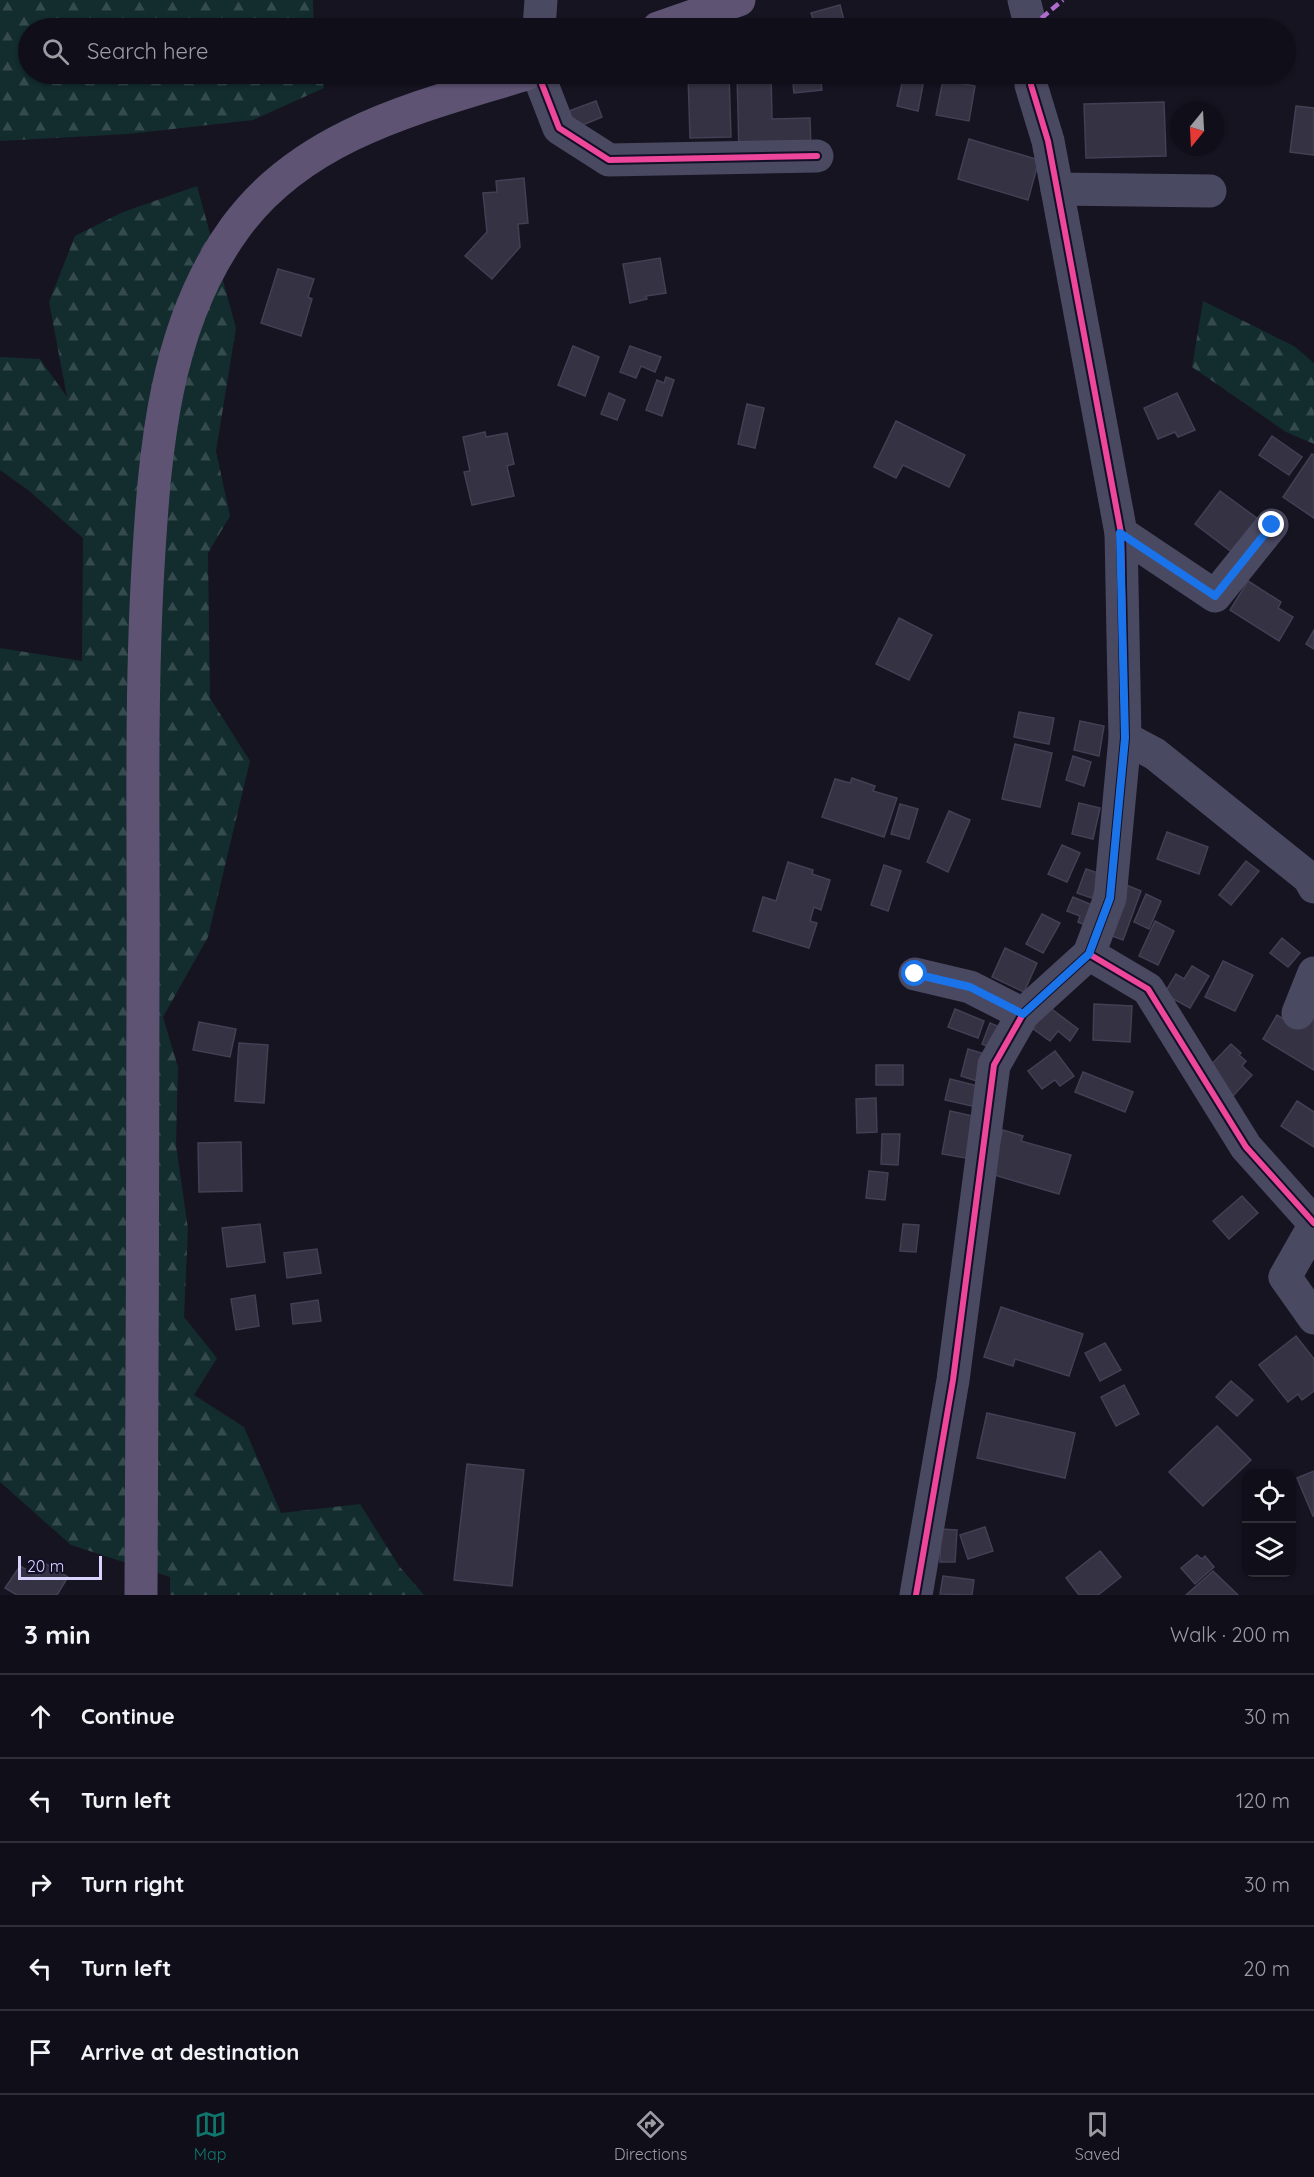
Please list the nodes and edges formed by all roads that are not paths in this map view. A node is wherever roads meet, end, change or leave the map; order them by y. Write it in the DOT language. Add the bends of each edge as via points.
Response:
graph roads {
  1 [pos="541,0"];
  2 [pos="739,0"];
  3 [pos="1024,0"];
  4 [pos="540,18"];
  5 [pos="687,18"];
  6 [pos="1028,18"];
  7 [pos="494,84"];
  8 [pos="542,84"];
  9 [pos="1031,84"];
  10 [pos="817,156"];
  11 [pos="1057,189"];
  12 [pos="1210,191"];
  13 [pos="1272,525"];
  14 [pos="1120,533"];
  15 [pos="1125,738"];
  16 [pos="1314,887"];
  17 [pos="1089,954"];
  18 [pos="1314,973"];
  19 [pos="915,974"];
  20 [pos="1298,1013"];
  21 [pos="1023,1014"];
  22 [pos="1314,1225"];
  23 [pos="1314,1318"];
  24 [pos="141,1595"];
  25 [pos="916,1595"];
  1 -- 4 [label="street"];
  2 -- 5 [label="main road"];
  3 -- 6 [label="street"];
  7 -- 24 [label="main road" via="382,119 320,150 269,188 234,229 203,282 181,338 164,403 154,467 143,654"];
  8 -- 10 [label="street" via="559,128 609,160"];
  9 -- 11 [label="street"];
  11 -- 12 [label="street"];
  11 -- 14 [label="street"];
  13 -- 14 [label="street" via="1215,596"];
  14 -- 15 [label="street"];
  15 -- 16 [label="street" via="1155,754 1309,878"];
  15 -- 17 [label="street" via="1110,898"];
  17 -- 21 [label="street"];
  17 -- 22 [label="street" via="1148,989 1246,1147"];
  18 -- 20 [label="street"];
  19 -- 21 [label="street" via="970,987"];
  21 -- 25 [label="street" via="994,1065 953,1380"];
  22 -- 23 [label="street" via="1285,1277"];
}
